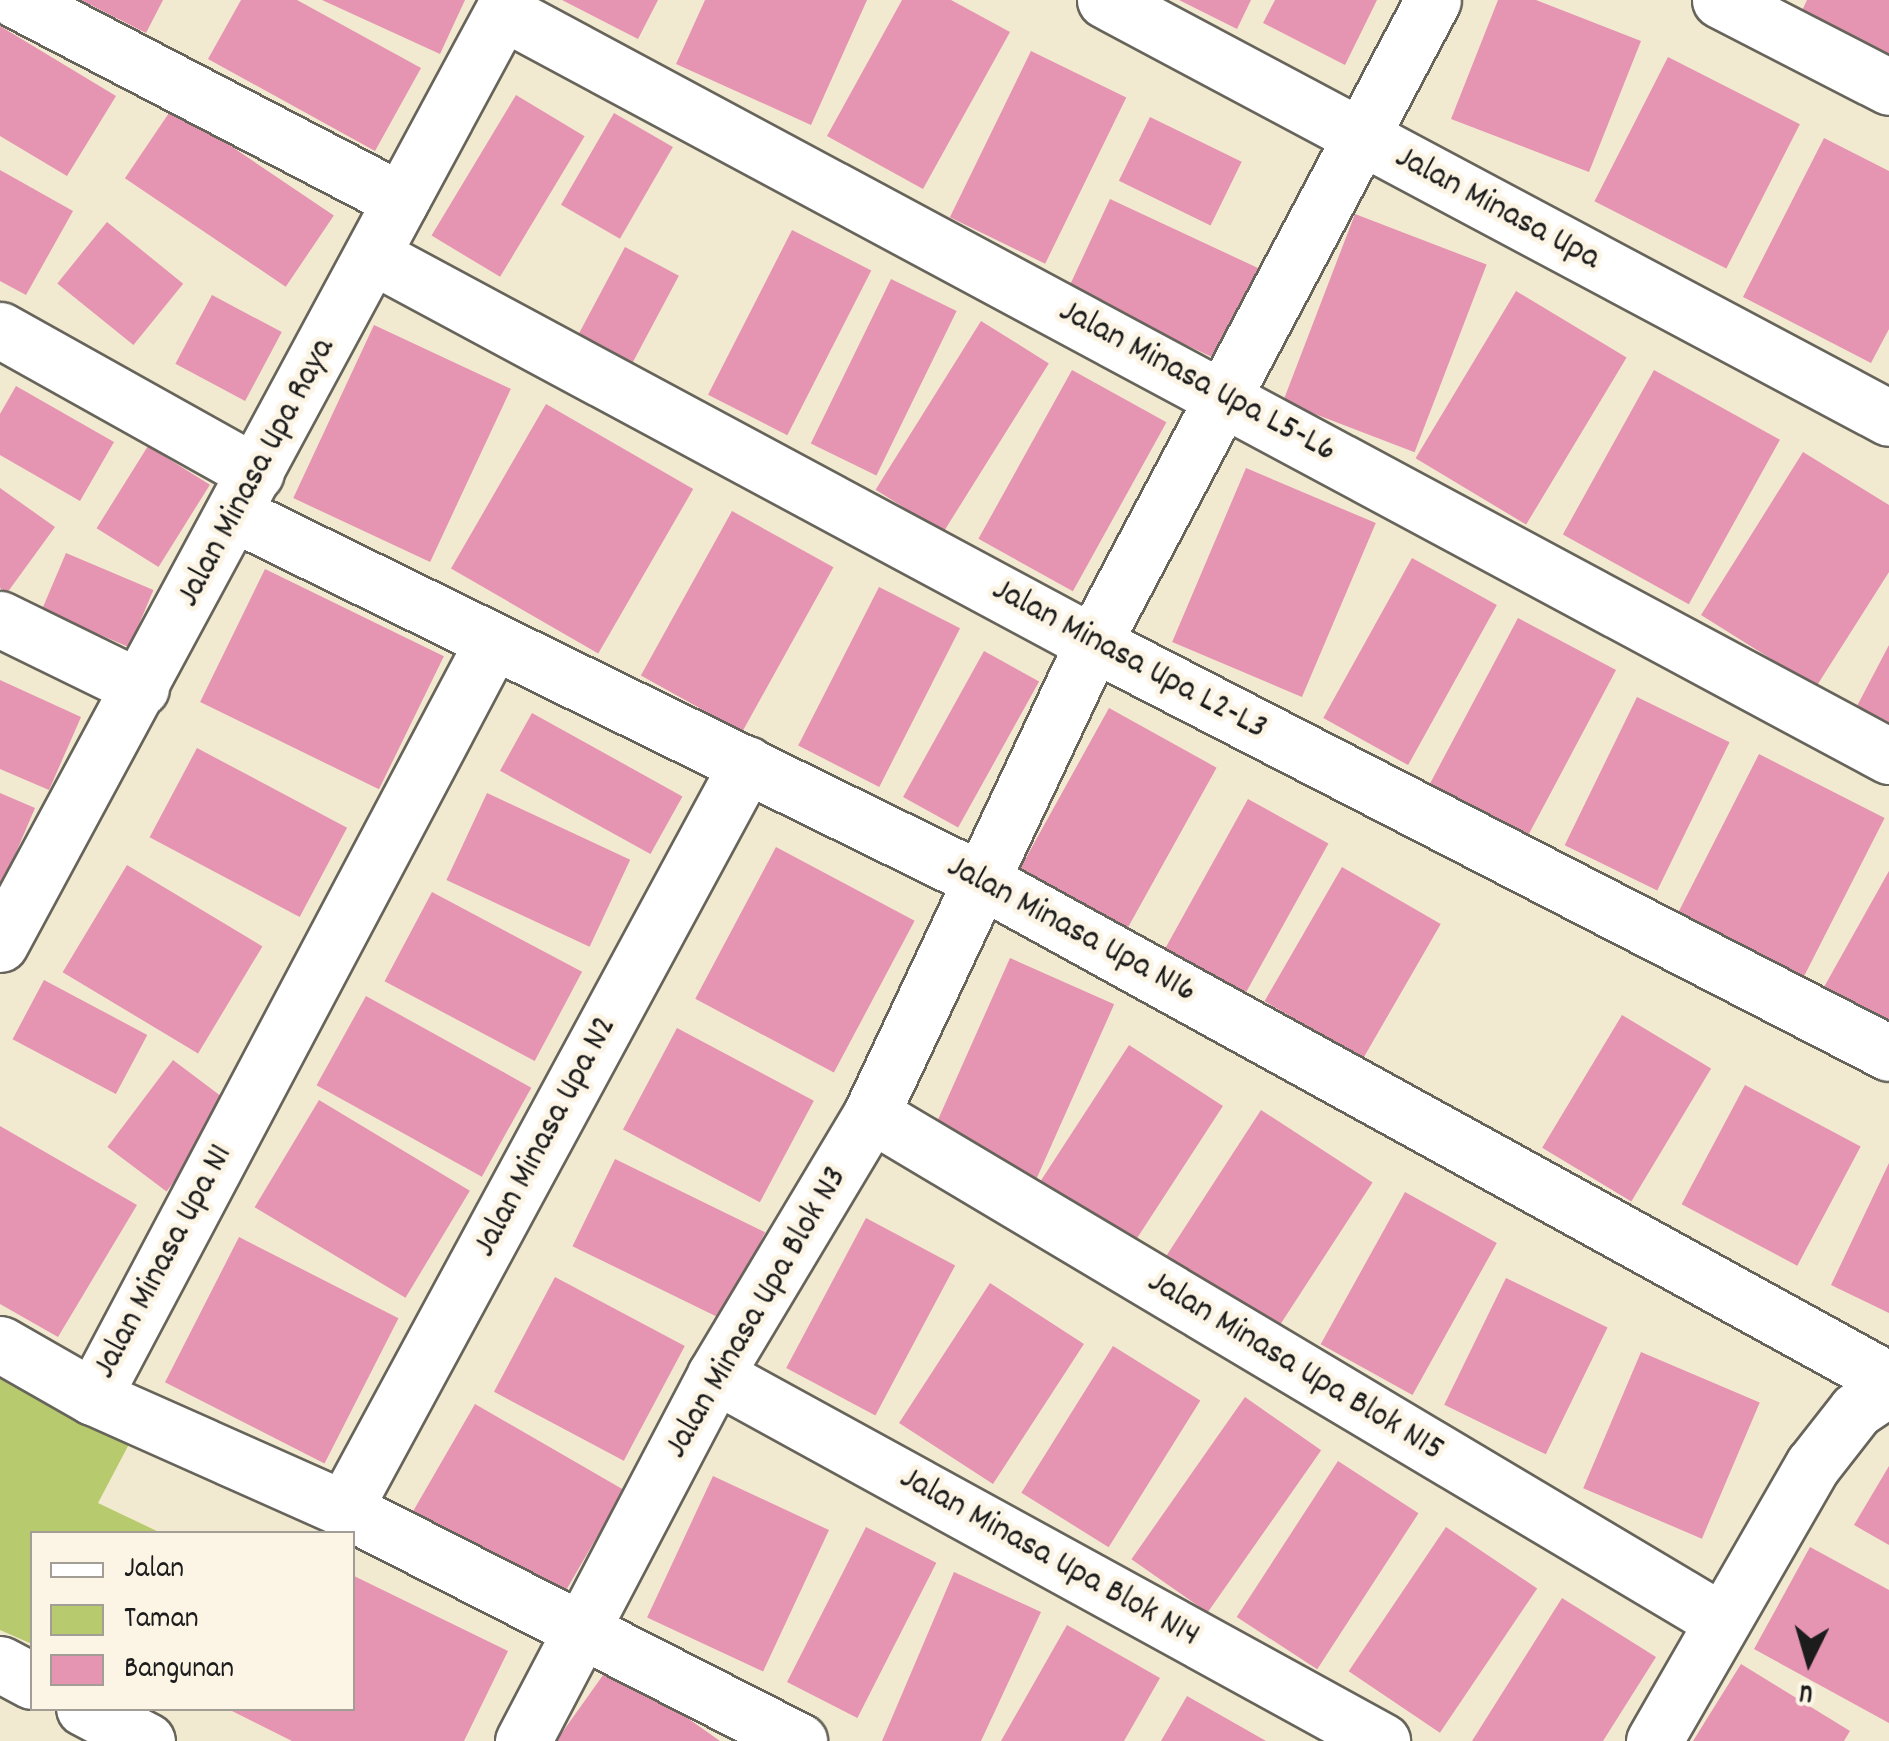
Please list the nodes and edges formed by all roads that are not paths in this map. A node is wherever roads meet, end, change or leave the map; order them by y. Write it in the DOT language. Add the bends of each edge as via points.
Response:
graph roads {
  1 [pos="16,0"];
  2 [pos="1106,0"];
  3 [pos="1433,0"];
  4 [pos="1720,0"];
  5 [pos="506,6"];
  6 [pos="1889,87"];
  7 [pos="1362,136"];
  8 [pos="400,200"];
  9 [pos="374,256"];
  10 [pos="0,330"];
  11 [pos="1227,398"];
  12 [pos="1889,418"];
  13 [pos="246,494"];
  14 [pos="0,618"];
  15 [pos="1093,643"];
  16 [pos="490,645"];
  17 [pos="141,688"];
  18 [pos="1889,756"];
  19 [pos="747,764"];
  20 [pos="977,878"];
  21 [pos="0,944"];
  22 [pos="1889,1054"];
  23 [pos="871,1114"];
  24 [pos="0,1344"];
  25 [pos="715,1375"];
  26 [pos="1889,1380"];
  27 [pos="1889,1388"];
  28 [pos="93,1397"];
  29 [pos="344,1509"];
  30 [pos="1720,1620"];
  31 [pos="587,1628"];
  32 [pos="0,1664"];
  33 [pos="30,1681"];
  34 [pos="90,1711"];
  35 [pos="146,1741"];
  36 [pos="523,1741"];
  37 [pos="799,1741"];
  38 [pos="1382,1741"];
  39 [pos="1654,1741"];
  1 -- 8 [label="street"];
  2 -- 7 [label="street, Jalan Minasa Upa"];
  3 -- 7 [label="street, Jalan Minasa Upa Blok N3"];
  4 -- 6 [label="street"];
  5 -- 8 [label="street, Jalan Minasa Upa Raya"];
  5 -- 11 [label="street, Jalan Minasa Upa L5-L6"];
  7 -- 11 [label="street, Jalan Minasa Upa Blok N3"];
  7 -- 12 [label="street, Jalan Minasa Upa"];
  8 -- 9 [label="street, Jalan Minasa Upa Raya"];
  9 -- 13 [label="street, Jalan Minasa Upa Raya"];
  9 -- 15 [label="street, Jalan Minasa Upa L2-L3"];
  10 -- 13 [label="street, Jalan Minasa Upa N16"];
  11 -- 15 [label="street, Jalan Minasa Upa Blok N3"];
  11 -- 18 [label="street, Jalan Minasa Upa L5-L6"];
  13 -- 16 [label="street, Jalan Minasa Upa N16"];
  13 -- 17 [label="street, Jalan Minasa Upa Raya"];
  14 -- 17 [label="street"];
  15 -- 20 [label="street, Jalan Minasa Upa Blok N3"];
  15 -- 22 [label="street, Jalan Minasa Upa L2-L3"];
  16 -- 19 [label="street, Jalan Minasa Upa N16"];
  16 -- 28 [label="street, Jalan Minasa Upa N1"];
  17 -- 21 [label="street, Jalan Minasa Upa Raya"];
  19 -- 20 [label="street, Jalan Minasa Upa N16"];
  19 -- 29 [label="street, Jalan Minasa Upa N2"];
  20 -- 23 [label="street, Jalan Minasa Upa Blok N3"];
  20 -- 26 [label="street, Jalan Minasa Upa N16"];
  23 -- 25 [label="street, Jalan Minasa Upa Blok N3"];
  23 -- 30 [label="street, Jalan Minasa Upa Blok N15"];
  24 -- 28 [label="street"];
  25 -- 31 [label="street, Jalan Minasa Upa Blok N3"];
  25 -- 38 [label="street, Jalan Minasa Upa Blok N14"];
  27 -- 30 [label="street" via="1856,1410 1813,1465"];
  28 -- 29 [label="street, Jalan Minasa Upa N1"];
  29 -- 31 [label="street, Jalan Minasa Upa N1"];
  30 -- 39 [label="street"];
  31 -- 36 [label="street, Jalan Minasa Upa Blok N3"];
  31 -- 37 [label="street, Jalan Minasa Upa N1"];
  32 -- 33 [label="street"];
  34 -- 35 [label="street"];
}
